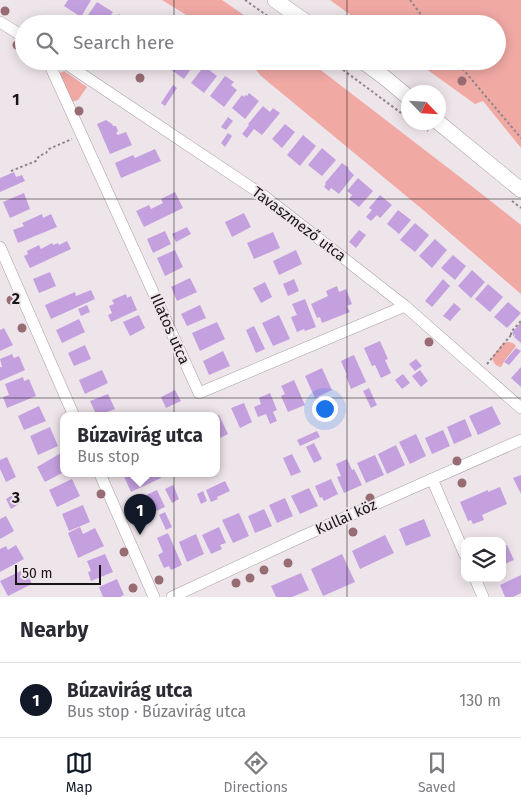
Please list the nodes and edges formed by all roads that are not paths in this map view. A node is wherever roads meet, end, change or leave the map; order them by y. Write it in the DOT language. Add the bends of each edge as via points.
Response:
graph roads {
  1 [pos="275,0"];
  2 [pos="296,15"];
  3 [pos="0,22"];
  4 [pos="15,31"];
  5 [pos="52,70"];
  6 [pos="75,70"];
  7 [pos="374,70"];
  8 [pos="401,91"];
  9 [pos="446,129"];
  10 [pos="521,190"];
  11 [pos="0,247"];
  12 [pos="405,306"];
  13 [pos="521,408"];
  14 [pos="72,412"];
  15 [pos="521,440"];
  16 [pos="101,477"];
  17 [pos="432,479"];
  18 [pos="461,545"];
  19 [pos="477,582"];
  20 [pos="154,597"];
  21 [pos="172,597"];
  22 [pos="483,597"];
  1 -- 2 [label="street"];
  3 -- 4 [label="street"];
  5 -- 12 [label="street, Illatos utca" via="199,393"];
  6 -- 12 [label="street, Tavaszmező utca" via="264,196"];
  7 -- 8 [label="street"];
  9 -- 10 [label="street"];
  11 -- 14 [label="street"];
  12 -- 13 [label="street, Tavaszmező utca"];
  15 -- 17 [label="street, Kullai köz"];
  16 -- 20 [label="street"];
  17 -- 18 [label="street"];
  17 -- 21 [label="street, Kullai köz"];
  19 -- 22 [label="street"];
}
